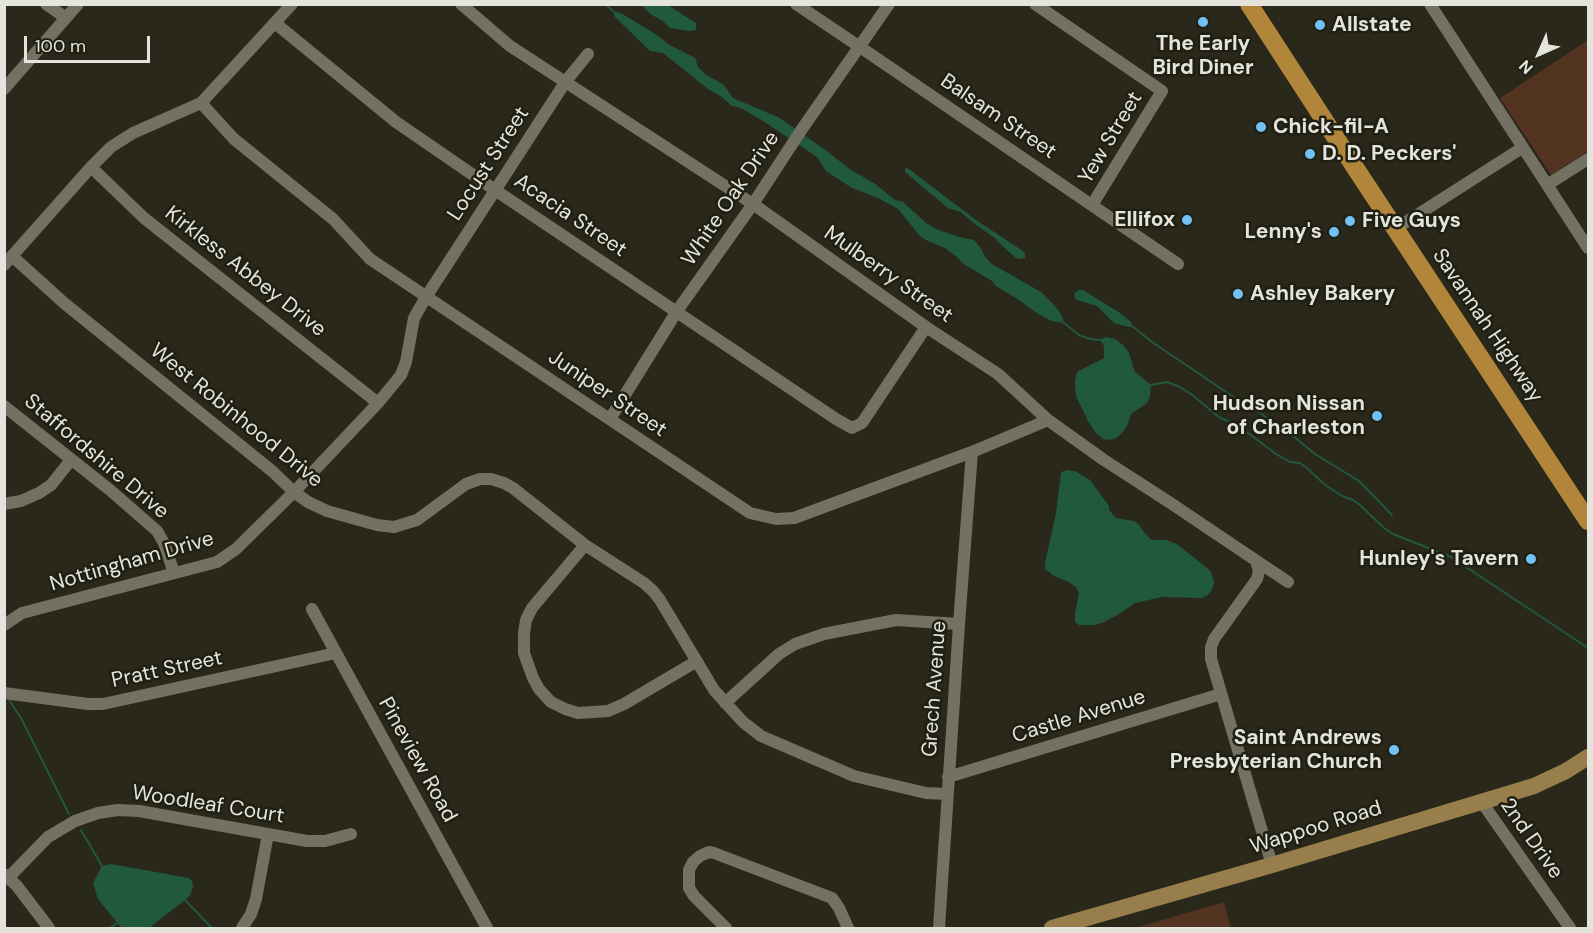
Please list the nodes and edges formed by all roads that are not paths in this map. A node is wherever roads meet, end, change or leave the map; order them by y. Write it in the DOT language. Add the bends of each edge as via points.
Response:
graph roads {
  1 [pos="46,4"];
  2 [pos="78,4"];
  3 [pos="291,4"];
  4 [pos="461,4"];
  5 [pos="796,4"];
  6 [pos="889,4"];
  7 [pos="1035,4"];
  8 [pos="1250,4"];
  9 [pos="1430,4"];
  10 [pos="66,18"];
  11 [pos="275,23"];
  12 [pos="860,47"];
  13 [pos="588,54"];
  14 [pos="566,81"];
  15 [pos="4,89"];
  16 [pos="201,103"];
  17 [pos="1522,148"];
  18 [pos="1588,159"];
  19 [pos="91,167"];
  20 [pos="1547,185"];
  21 [pos="495,190"];
  22 [pos="753,204"];
  23 [pos="1092,206"];
  24 [pos="1395,228"];
  25 [pos="1588,248"];
  26 [pos="8,260"];
  27 [pos="1178,264"];
  28 [pos="426,297"];
  29 [pos="677,311"];
  30 [pos="926,327"];
  31 [pos="378,403"];
  32 [pos="4,406"];
  33 [pos="610,419"];
  34 [pos="1048,420"];
  35 [pos="972,452"];
  36 [pos="71,460"];
  37 [pos="294,492"];
  38 [pos="4,504"];
  39 [pos="1588,521"];
  40 [pos="585,545"];
  41 [pos="1256,561"];
  42 [pos="174,573"];
  43 [pos="1288,582"];
  44 [pos="312,609"];
  45 [pos="959,624"];
  46 [pos="5,625"];
  47 [pos="336,653"];
  48 [pos="697,661"];
  49 [pos="4,693"];
  50 [pos="1221,694"];
  51 [pos="725,703"];
  52 [pos="1588,757"];
  53 [pos="948,777"];
  54 [pos="947,794"];
  55 [pos="1481,801"];
  56 [pos="268,834"];
  57 [pos="351,834"];
  58 [pos="1272,865"];
  59 [pos="7,875"];
  60 [pos="49,928"];
  61 [pos="243,928"];
  62 [pos="488,928"];
  63 [pos="726,928"];
  64 [pos="848,928"];
  65 [pos="939,928"];
  66 [pos="1052,928"];
  67 [pos="1570,928"];
  1 -- 10 [label="street"];
  2 -- 10 [label="street"];
  3 -- 11 [label="street"];
  4 -- 14 [label="street, Mulberry Street" via="510,46"];
  5 -- 12 [label="street, Balsam Street"];
  6 -- 12 [label="street, White Oak Drive"];
  7 -- 23 [label="street, Yew Street" via="1162,91"];
  8 -- 24 [label="highway, Savannah Highway"];
  9 -- 17 [label="street"];
  10 -- 15 [label="street"];
  11 -- 16 [label="street"];
  11 -- 21 [label="street, Acacia Street" via="396,122"];
  12 -- 22 [label="street, White Oak Drive"];
  12 -- 23 [label="street, Balsam Street"];
  13 -- 14 [label="street, Locust Street"];
  14 -- 21 [label="street, Locust Street"];
  14 -- 22 [label="street, Mulberry Street"];
  16 -- 19 [label="street" via="133,133"];
  16 -- 28 [label="street, Juniper Street" via="234,139 333,219 370,259"];
  17 -- 20 [label="street"];
  17 -- 24 [label="street"];
  18 -- 20 [label="street"];
  19 -- 26 [label="street"];
  19 -- 31 [label="street, Kirkless Abbey Drive" via="144,218"];
  20 -- 25 [label="street"];
  21 -- 28 [label="street, Locust Street"];
  21 -- 29 [label="street, Acacia Street"];
  22 -- 29 [label="street, White Oak Drive"];
  22 -- 30 [label="street, Mulberry Street"];
  23 -- 27 [label="street, Balsam Street"];
  24 -- 39 [label="highway, Savannah Highway"];
  26 -- 37 [label="street, West Robinhood Drive"];
  28 -- 31 [label="street, Nottingham Drive" via="414,318 401,375"];
  28 -- 33 [label="street, Juniper Street"];
  29 -- 30 [label="street, Acacia Street" via="852,428 862,423"];
  29 -- 33 [label="street, White Oak Drive"];
  30 -- 34 [label="street, Mulberry Street" via="998,374"];
  31 -- 37 [label="street, Nottingham Drive"];
  32 -- 36 [label="street, Staffordshire Drive"];
  33 -- 35 [label="street, Juniper Street" via="750,513 776,519 794,518"];
  34 -- 35 [label="street, Juniper Street"];
  34 -- 41 [label="street, Mulberry Street"];
  35 -- 45 [label="street, Grech Avenue"];
  36 -- 38 [label="street" via="51,485 39,493"];
  36 -- 42 [label="street, Staffordshire Drive" via="157,531"];
  37 -- 40 [label="street, West Robinhood Drive" via="327,511 394,527 417,520 466,484 491,479 513,488"];
  37 -- 42 [label="street, Nottingham Drive" via="237,549 217,562"];
  40 -- 48 [label="street, West Robinhood Drive" via="653,591"];
  40 -- 48 [label="street" via="525,620 524,653 536,684 551,702 578,713 608,711"];
  41 -- 43 [label="street, Mulberry Street"];
  41 -- 50 [label="street" via="1257,579 1211,647"];
  42 -- 46 [label="street, Nottingham Drive" via="22,613"];
  44 -- 47 [label="street, Pineview Road"];
  45 -- 51 [label="street" via="896,620 824,634 779,654"];
  45 -- 53 [label="street, Grech Avenue"];
  47 -- 49 [label="street, Pratt Street" via="103,704"];
  47 -- 62 [label="street, Pineview Road"];
  48 -- 51 [label="street, West Robinhood Drive"];
  50 -- 53 [label="street, Castle Avenue"];
  50 -- 58 [label="street"];
  51 -- 54 [label="street, West Robinhood Drive" via="761,736 854,776 926,793"];
  52 -- 55 [label="main road, Wappoo Road" via="1533,786"];
  53 -- 54 [label="street, Grech Avenue"];
  54 -- 65 [label="street, Grech Avenue"];
  55 -- 58 [label="main road, Wappoo Road"];
  55 -- 67 [label="street, 2nd Drive"];
  56 -- 57 [label="street, Woodleaf Court" via="307,841"];
  56 -- 59 [label="street, Woodleaf Court" via="139,810 98,813 48,837"];
  56 -- 61 [label="street" via="256,898"];
  58 -- 66 [label="main road, Wappoo Road"];
  59 -- 60 [label="street"];
  63 -- 64 [label="street" via="689,888 693,862 709,852 832,898"];
}
